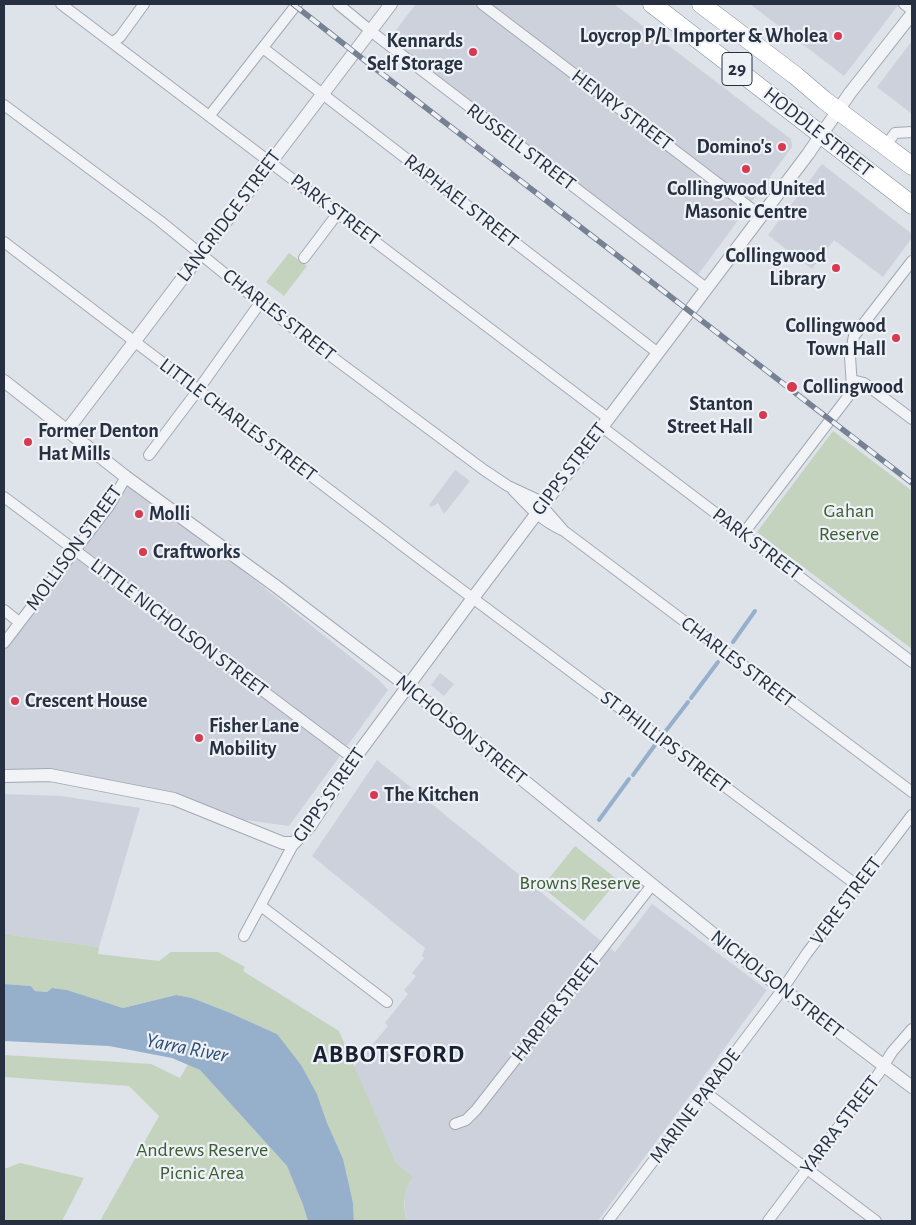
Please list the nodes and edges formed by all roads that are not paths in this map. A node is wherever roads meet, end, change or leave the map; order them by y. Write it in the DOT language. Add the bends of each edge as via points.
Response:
graph roads {
  1 [pos="61,4"];
  2 [pos="144,4"];
  3 [pos="297,4"];
  4 [pos="338,4"];
  5 [pos="391,4"];
  6 [pos="482,4"];
  7 [pos="652,4"];
  8 [pos="702,4"];
  9 [pos="904,4"];
  10 [pos="912,10"];
  11 [pos="912,14"];
  12 [pos="371,30"];
  13 [pos="113,42"];
  14 [pos="263,48"];
  15 [pos="322,94"];
  16 [pos="4,105"];
  17 [pos="838,111"];
  18 [pos="210,115"];
  19 [pos="912,132"];
  20 [pos="822,135"];
  21 [pos="886,146"];
  22 [pos="271,161"];
  23 [pos="912,166"];
  24 [pos="912,205"];
  25 [pos="338,213"];
  26 [pos="761,216"];
  27 [pos="4,242"];
  28 [pos="201,253"];
  29 [pos="304,258"];
  30 [pos="912,260"];
  31 [pos="706,288"];
  32 [pos="260,303"];
  33 [pos="134,341"];
  34 [pos="658,353"];
  35 [pos="852,380"];
  36 [pos="4,381"];
  37 [pos="198,390"];
  38 [pos="912,420"];
  39 [pos="605,422"];
  40 [pos="68,429"];
  41 [pos="149,455"];
  42 [pos="126,477"];
  43 [pos="4,497"];
  44 [pos="539,510"];
  45 [pos="743,534"];
  46 [pos="75,551"];
  47 [pos="473,598"];
  48 [pos="4,610"];
  49 [pos="19,622"];
  50 [pos="4,643"];
  51 [pos="912,662"];
  52 [pos="407,686"];
  53 [pos="354,759"];
  54 [pos="4,776"];
  55 [pos="912,792"];
  56 [pos="912,815"];
  57 [pos="294,842"];
  58 [pos="652,885"];
  59 [pos="858,886"];
  60 [pos="261,906"];
  61 [pos="244,936"];
  62 [pos="782,990"];
  63 [pos="387,1002"];
  64 [pos="912,1029"];
  65 [pos="883,1066"];
  66 [pos="912,1087"];
  67 [pos="705,1092"];
  68 [pos="455,1124"];
  69 [pos="807,1169"];
  70 [pos="608,1221"];
  71 [pos="768,1221"];
  72 [pos="876,1221"];
  1 -- 13 [label="street, PARK STREET"];
  2 -- 13 [label="street"];
  3 -- 14 [label="street"];
  4 -- 12 [label="street, RUSSELL STREET"];
  5 -- 12 [label="street, LANGRIDGE STREET"];
  6 -- 26 [label="street, HENRY STREET"];
  7 -- 20 [label="highway, HODDLE STREET / 29"];
  8 -- 17 [label="highway, HODDLE STREET / 29"];
  9 -- 10 [label="street"];
  11 -- 17 [label="street, GIPPS STREET"];
  12 -- 15 [label="street, LANGRIDGE STREET"];
  12 -- 31 [label="street, RUSSELL STREET"];
  13 -- 18 [label="street, PARK STREET"];
  14 -- 15 [label="street, RAPHAEL STREET"];
  14 -- 18 [label="street"];
  15 -- 22 [label="street, LANGRIDGE STREET"];
  15 -- 34 [label="street, RAPHAEL STREET"];
  16 -- 28 [label="street, CHARLES STREET"];
  17 -- 20 [label="street, GIPPS STREET"];
  17 -- 21 [label="highway, HODDLE STREET / 29"];
  18 -- 22 [label="street, PARK STREET"];
  19 -- 21 [label="street" via="895,133"];
  20 -- 24 [label="highway, HODDLE STREET / 29"];
  20 -- 26 [label="street, GIPPS STREET"];
  21 -- 23 [label="highway, HODDLE STREET / 29"];
  22 -- 25 [label="street, PARK STREET"];
  22 -- 28 [label="street, LANGRIDGE STREET"];
  25 -- 29 [label="street"];
  25 -- 39 [label="street, PARK STREET"];
  26 -- 31 [label="street, GIPPS STREET"];
  27 -- 33 [label="street, LITTLE CHARLES STREET"];
  28 -- 32 [label="street, CHARLES STREET"];
  28 -- 33 [label="street, LANGRIDGE STREET"];
  30 -- 35 [label="street" via="854,336 850,356"];
  31 -- 34 [label="street, GIPPS STREET"];
  32 -- 37 [label="street"];
  32 -- 44 [label="street, CHARLES STREET" via="484,470 508,486 532,496"];
  33 -- 37 [label="street, LITTLE CHARLES STREET"];
  33 -- 40 [label="street, LANGRIDGE STREET"];
  34 -- 39 [label="street, GIPPS STREET"];
  35 -- 38 [label="street" via="864,383"];
  35 -- 45 [label="street" via="847,398"];
  36 -- 40 [label="street, NICHOLSON STREET"];
  37 -- 41 [label="street"];
  37 -- 47 [label="street, LITTLE CHARLES STREET"];
  39 -- 44 [label="street, GIPPS STREET"];
  39 -- 45 [label="street, PARK STREET"];
  40 -- 42 [label="street, NICHOLSON STREET"];
  42 -- 46 [label="street, MOLLISON STREET"];
  42 -- 52 [label="street, NICHOLSON STREET"];
  43 -- 46 [label="street, LITTLE NICHOLSON STREET"];
  44 -- 47 [label="street, GIPPS STREET"];
  44 -- 55 [label="street, CHARLES STREET"];
  45 -- 51 [label="street, PARK STREET"];
  46 -- 49 [label="street, MOLLISON STREET"];
  46 -- 53 [label="street, LITTLE NICHOLSON STREET"];
  47 -- 52 [label="street, GIPPS STREET"];
  47 -- 59 [label="street, ST PHILLIPS STREET"];
  48 -- 49 [label="street"];
  49 -- 50 [label="street, MOLLISON STREET"];
  52 -- 53 [label="street, GIPPS STREET"];
  52 -- 58 [label="street, NICHOLSON STREET"];
  53 -- 57 [label="street, GIPPS STREET" via="310,826"];
  54 -- 57 [label="street" via="50,775 174,799 283,843"];
  56 -- 59 [label="street, VERE STREET"];
  57 -- 60 [label="street, GIPPS STREET"];
  58 -- 62 [label="street, NICHOLSON STREET"];
  58 -- 68 [label="street, HARPER STREET" via="476,1110 466,1120"];
  59 -- 62 [label="street, VERE STREET"];
  60 -- 61 [label="street, GIPPS STREET"];
  60 -- 63 [label="street"];
  62 -- 65 [label="street, NICHOLSON STREET"];
  62 -- 67 [label="street, MARINE PARADE"];
  64 -- 65 [label="street, YARRA STREET"];
  65 -- 66 [label="street, NICHOLSON STREET"];
  65 -- 69 [label="street, YARRA STREET"];
  67 -- 69 [label="street"];
  67 -- 70 [label="street, MARINE PARADE"];
  69 -- 71 [label="street, YARRA STREET"];
  69 -- 72 [label="street"];
}
